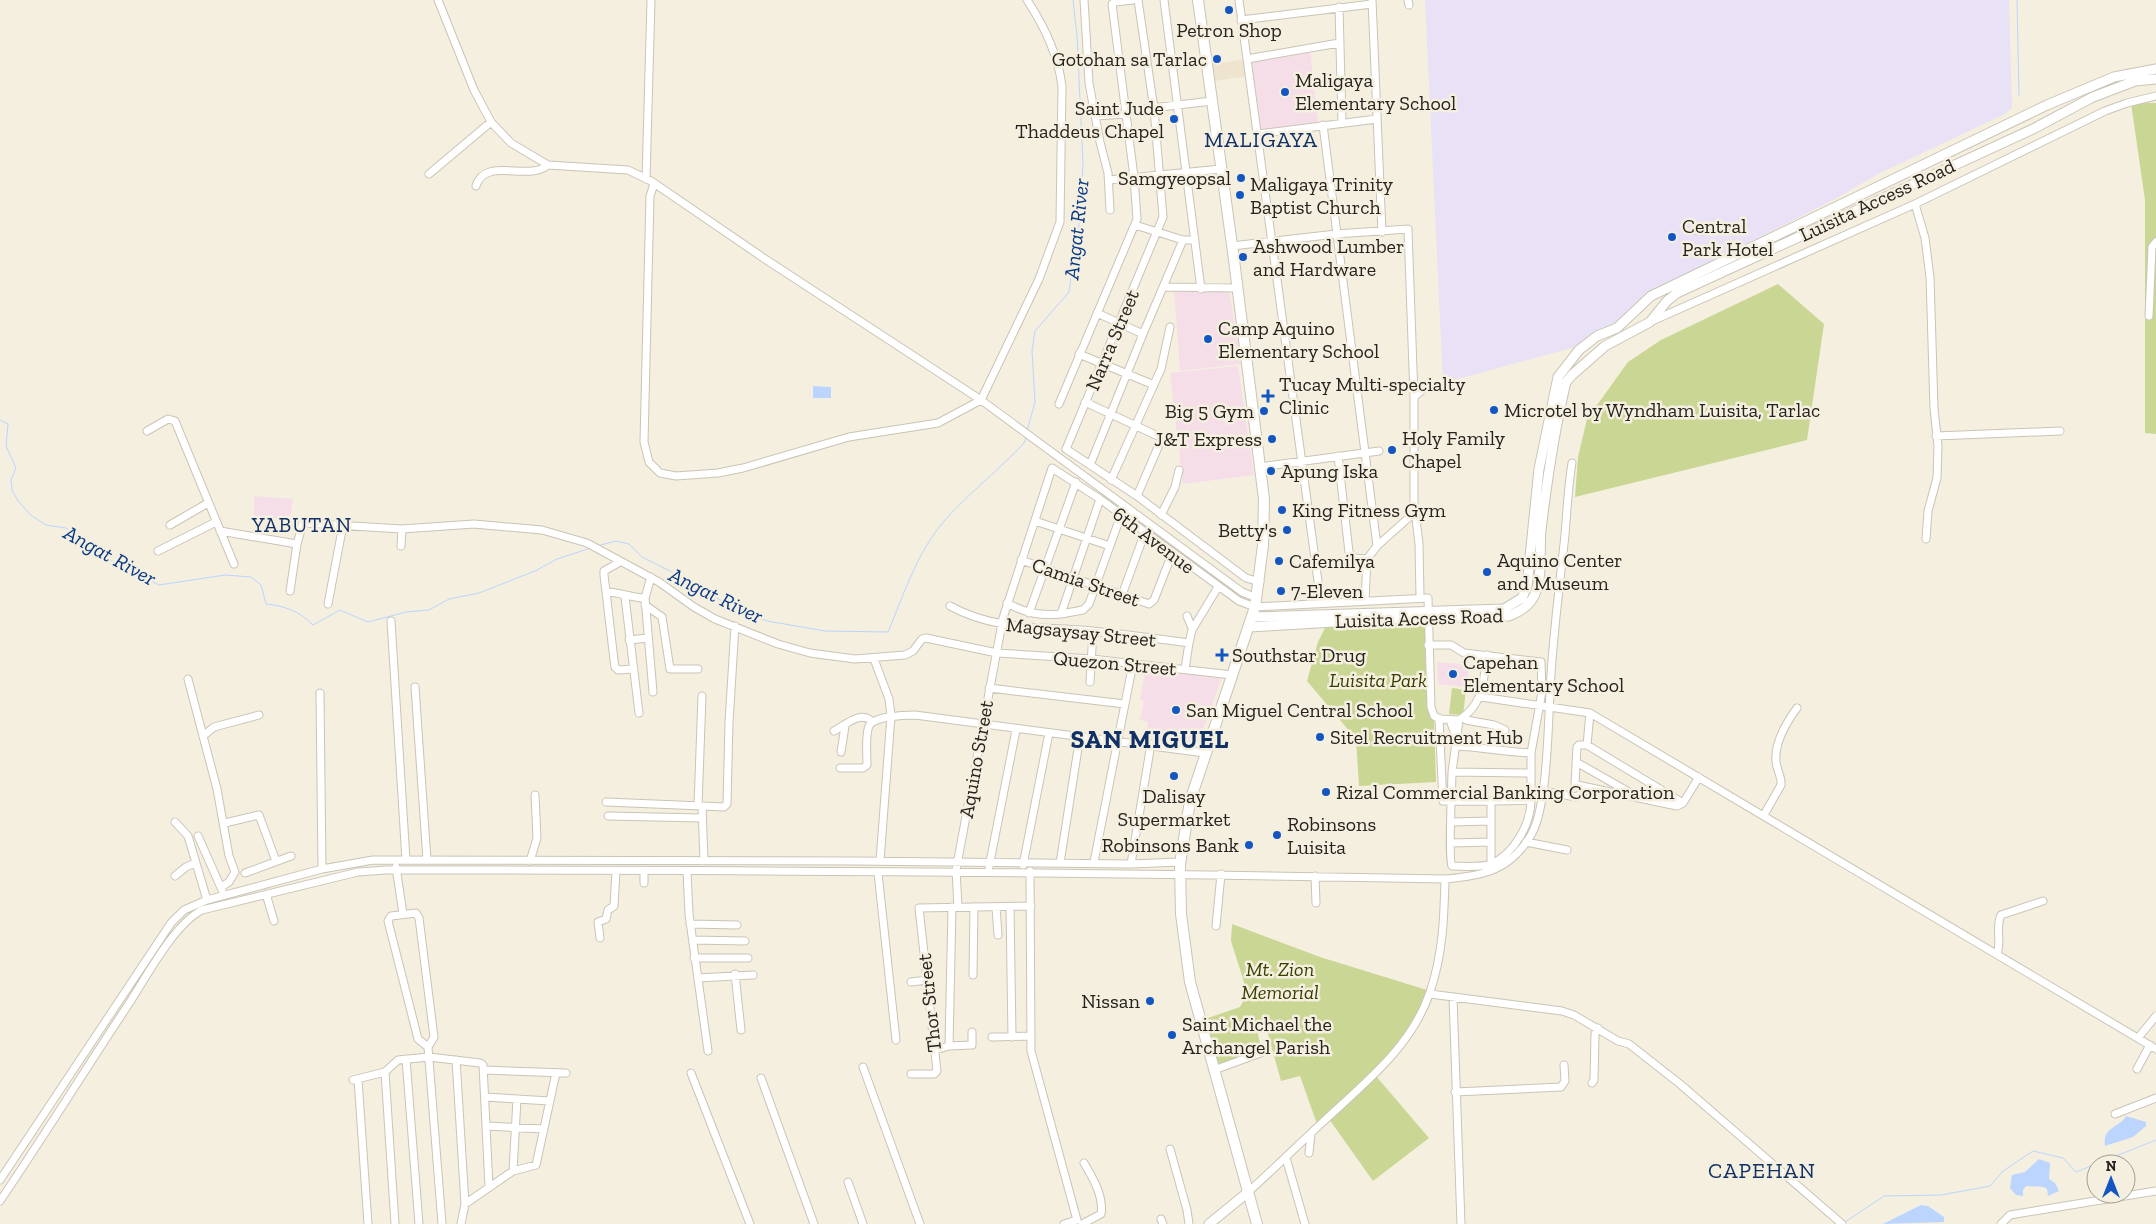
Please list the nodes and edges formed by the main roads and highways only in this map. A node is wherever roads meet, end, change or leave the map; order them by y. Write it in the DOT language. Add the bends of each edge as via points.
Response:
graph roads {
  1 [pos="1198,0"];
  2 [pos="2156,69"];
  3 [pos="2156,79"];
  4 [pos="1253,612"];
  5 [pos="1428,614"];
  6 [pos="1247,1193"];
  7 [pos="1209,1224"];
  8 [pos="1256,1224"];
  1 -- 4 [label="highway" via="1264,499 1260,582"];
  2 -- 5 [label="main road, Luisita Access Road" via="2114,76 1934,158 1651,296 1617,328 1586,344 1563,369 1556,387 1539,469 1528,586 1522,598 1504,609"];
  3 -- 5 [label="main road, Luisita Access Road" via="2135,81 2093,98 2033,129 1670,297 1650,322 1605,346 1566,382 1541,532 1538,581 1535,595 1525,609 1510,616"];
  4 -- 5 [label="main road, Luisita Access Road"];
  4 -- 6 [label="highway" via="1190,801 1180,868 1185,952"];
  6 -- 7 [label="main road"];
  6 -- 8 [label="highway"];
}
